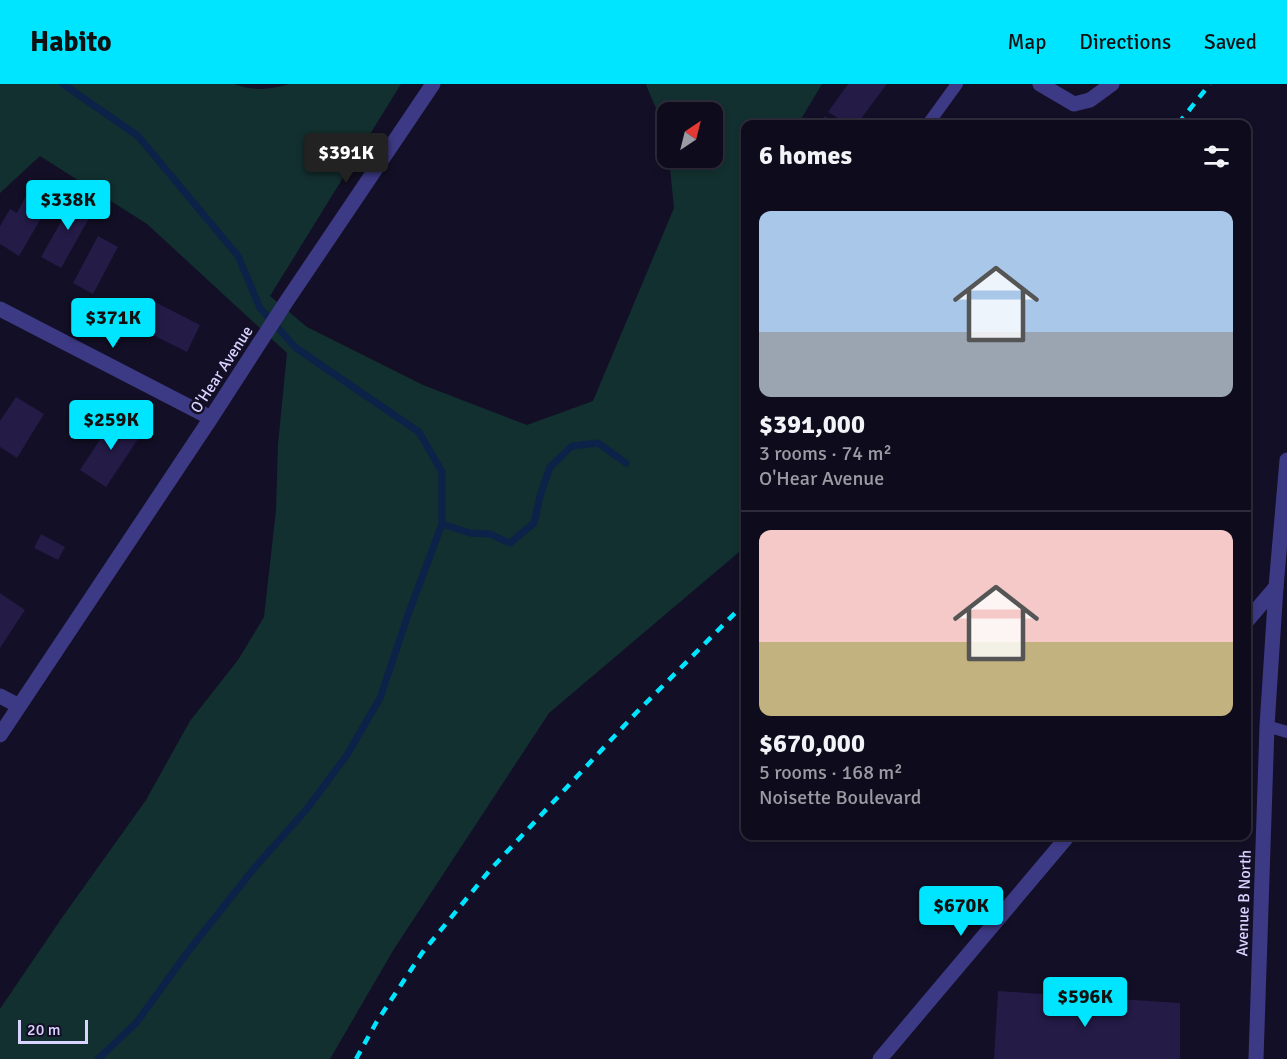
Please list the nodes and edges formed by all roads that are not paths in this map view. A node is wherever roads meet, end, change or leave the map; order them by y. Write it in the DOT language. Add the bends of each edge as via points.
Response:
graph roads {
  1 [pos="433,84"];
  2 [pos="957,84"];
  3 [pos="1040,84"];
  4 [pos="1112,84"];
  5 [pos="931,120"];
  6 [pos="0,309"];
  7 [pos="211,418"];
  8 [pos="1287,460"];
  9 [pos="1276,587"];
  10 [pos="1251,616"];
  11 [pos="0,696"];
  12 [pos="19,706"];
  13 [pos="1267,726"];
  14 [pos="1287,732"];
  15 [pos="0,735"];
  16 [pos="1065,840"];
  17 [pos="880,1059"];
  18 [pos="1256,1059"];
  1 -- 7 [label="street, O'Hear Avenue"];
  2 -- 5 [label="lane"];
  3 -- 4 [label="street" via="1074,104 1090,100"];
  6 -- 7 [label="street"];
  7 -- 12 [label="street, O'Hear Avenue"];
  8 -- 9 [label="street, Avenue B North"];
  9 -- 10 [label="street"];
  9 -- 13 [label="street, Avenue B North"];
  11 -- 12 [label="street"];
  12 -- 15 [label="street, O'Hear Avenue"];
  13 -- 14 [label="lane"];
  13 -- 18 [label="street, Avenue B North"];
  16 -- 17 [label="street"];
}
